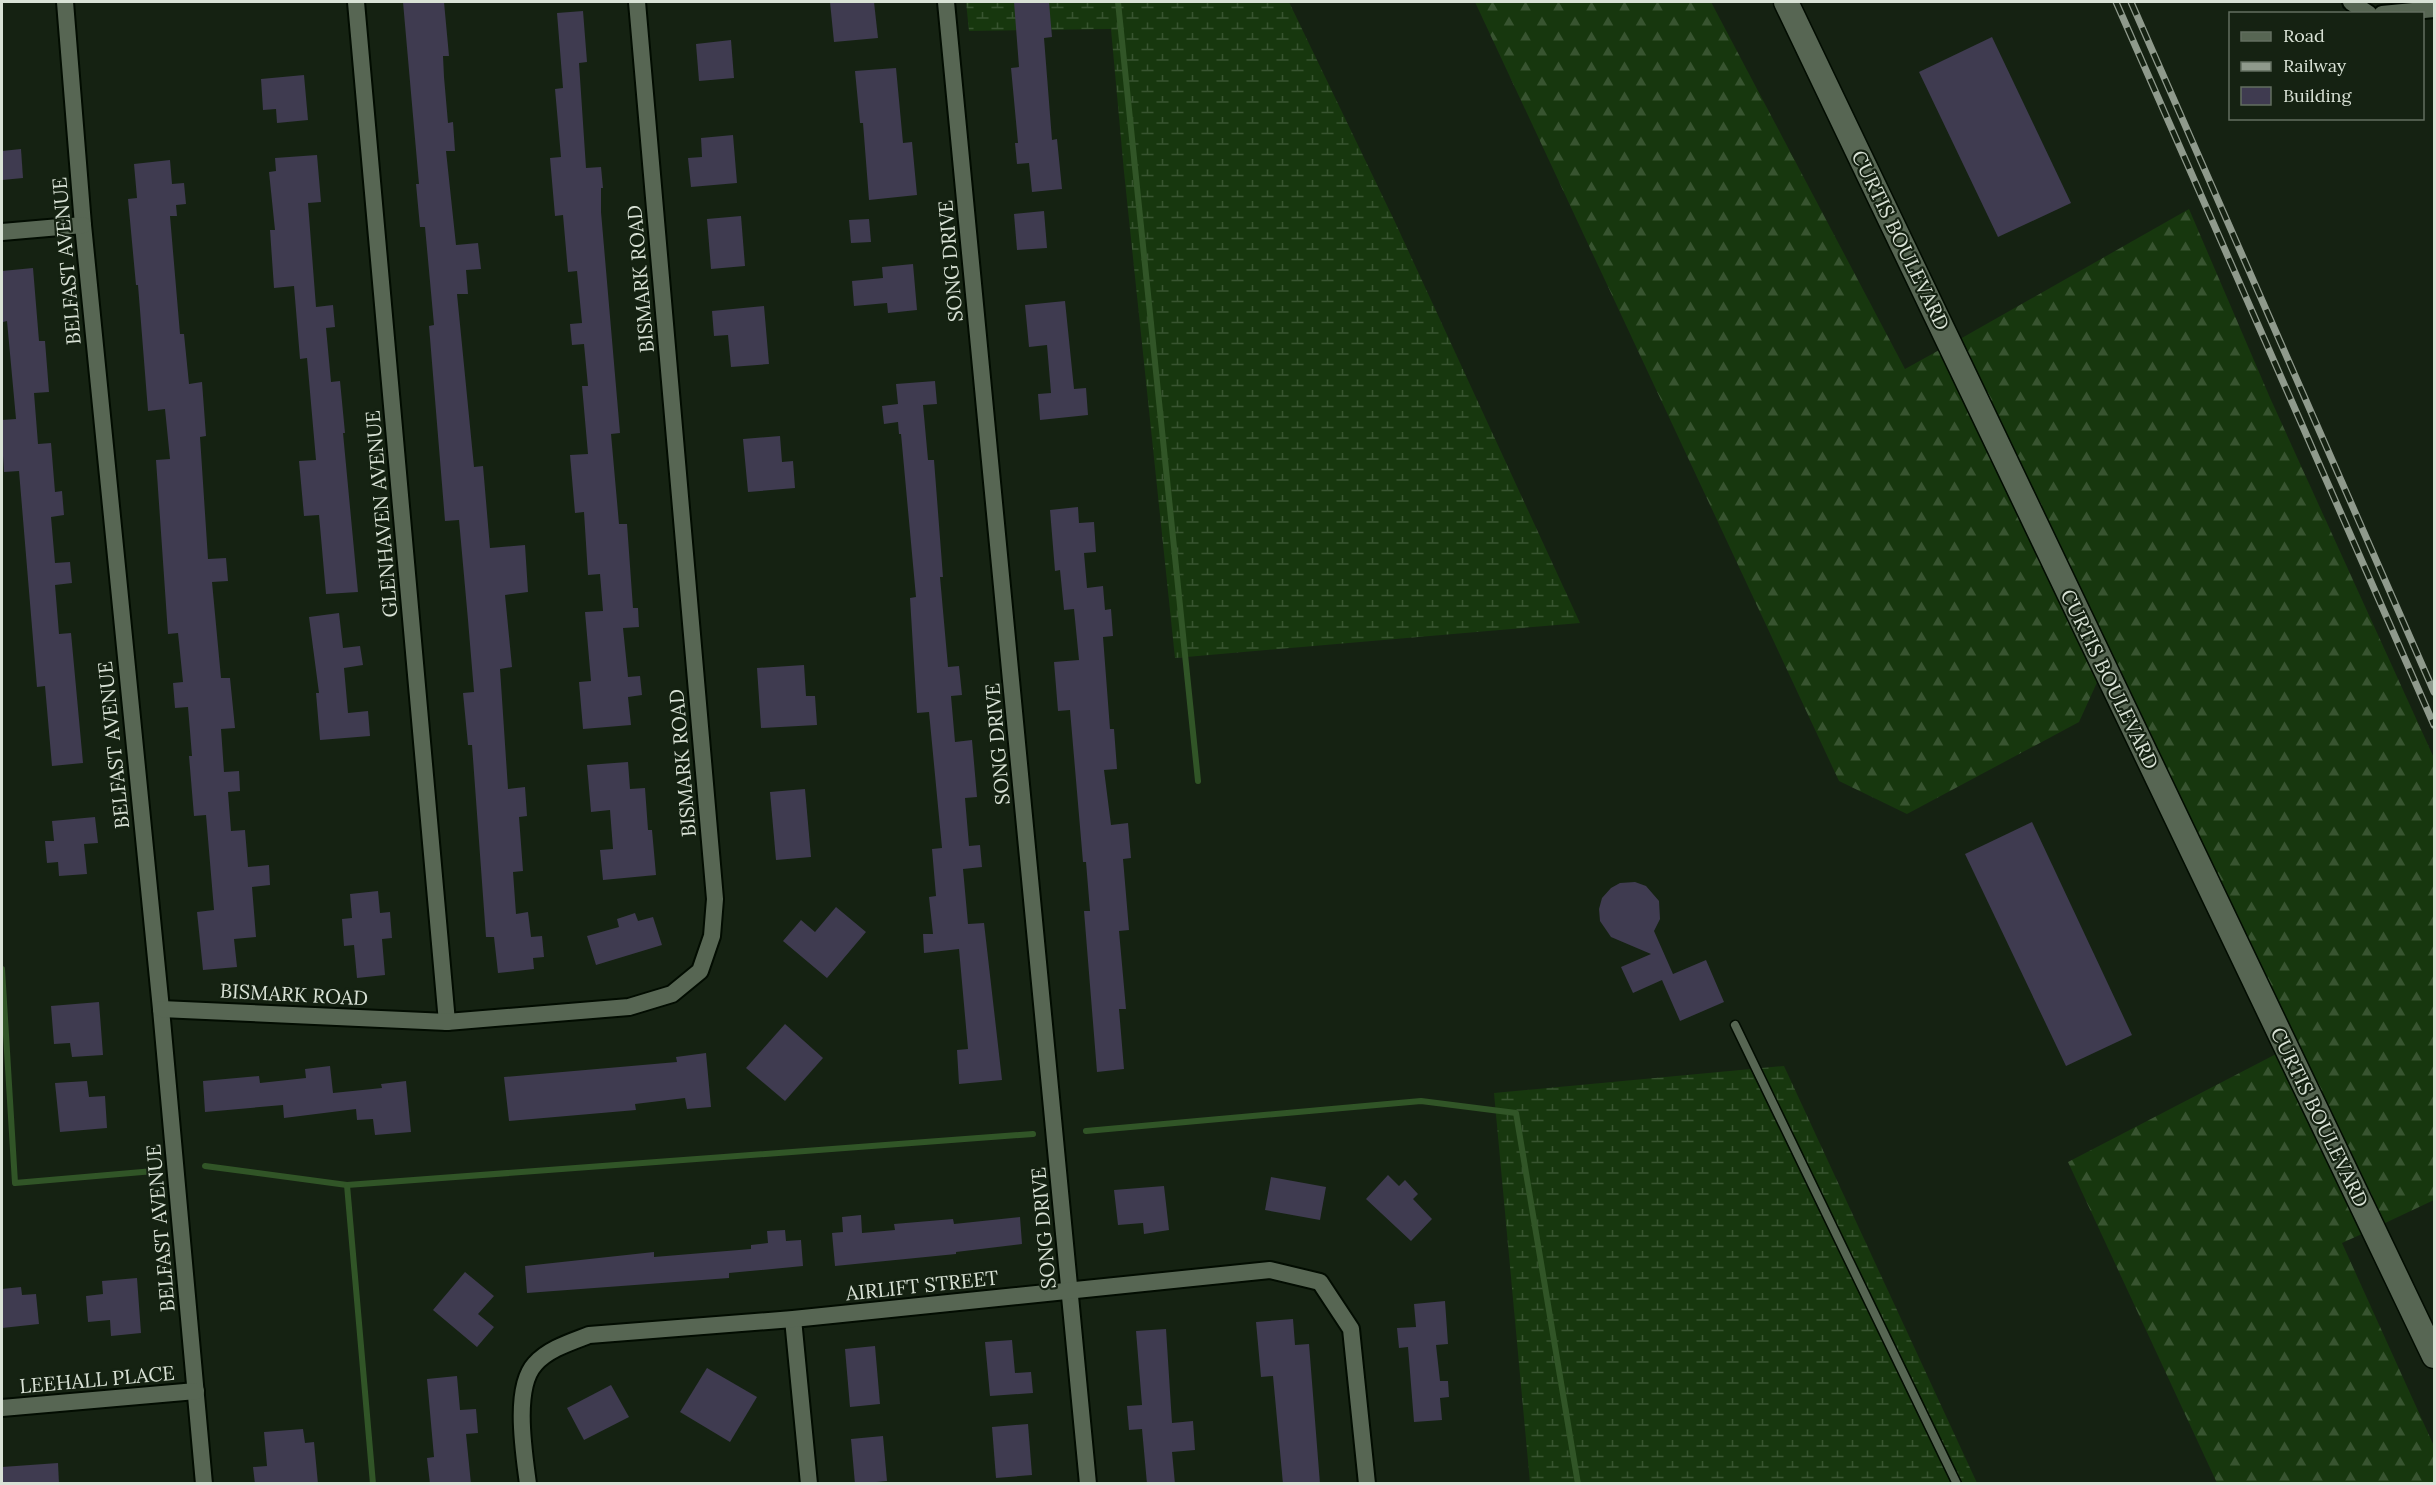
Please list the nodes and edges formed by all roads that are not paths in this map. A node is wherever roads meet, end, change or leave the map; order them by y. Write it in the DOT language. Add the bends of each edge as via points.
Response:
graph roads {
  1 [pos="65,2"];
  2 [pos="356,2"];
  3 [pos="637,2"];
  4 [pos="946,2"];
  5 [pos="1786,2"];
  6 [pos="2351,2"];
  7 [pos="2434,9"];
  8 [pos="2366,12"];
  9 [pos="2403,12"];
  10 [pos="83,225"];
  11 [pos="2,232"];
  12 [pos="161,1009"];
  13 [pos="447,1022"];
  14 [pos="1735,1025"];
  15 [pos="1070,1292"];
  16 [pos="793,1319"];
  17 [pos="2434,1356"];
  18 [pos="196,1391"];
  19 [pos="2,1408"];
  20 [pos="204,1484"];
  21 [pos="528,1484"];
  22 [pos="809,1484"];
  23 [pos="1088,1484"];
  24 [pos="1367,1484"];
  25 [pos="1957,1484"];
  1 -- 10 [label="street, BELFAST AVENUE"];
  2 -- 13 [label="street, GLENHAVEN AVENUE"];
  3 -- 13 [label="street, BISMARK ROAD" via="715,899 712,936 700,971 672,994 629,1007"];
  4 -- 15 [label="street, SONG DRIVE"];
  5 -- 17 [label="street, CURTIS BOULEVARD"];
  6 -- 8 [label="street"];
  7 -- 9 [label="street"];
  10 -- 11 [label="street"];
  10 -- 12 [label="street, BELFAST AVENUE"];
  12 -- 13 [label="street, BISMARK ROAD"];
  12 -- 18 [label="street, BELFAST AVENUE"];
  14 -- 25 [label="lane"];
  15 -- 16 [label="street, AIRLIFT STREET"];
  15 -- 23 [label="street, SONG DRIVE"];
  15 -- 24 [label="street, AIRLIFT STREET" via="1270,1270 1320,1282 1351,1329"];
  16 -- 21 [label="street, AIRLIFT STREET" via="589,1335 561,1346 534,1364 522,1394"];
  16 -- 22 [label="street"];
  18 -- 19 [label="street, LEEHALL PLACE"];
  18 -- 20 [label="street, BELFAST AVENUE"];
}
